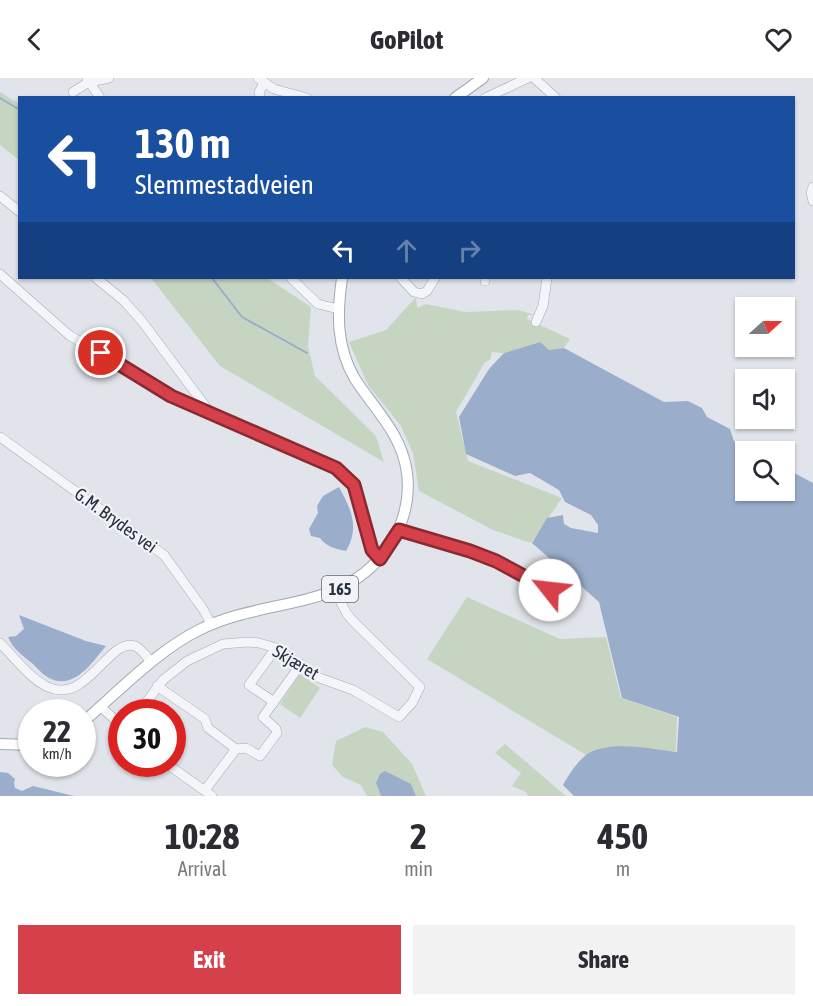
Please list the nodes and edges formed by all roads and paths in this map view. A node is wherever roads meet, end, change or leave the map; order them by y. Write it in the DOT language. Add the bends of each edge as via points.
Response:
graph roads {
  1 [pos="109,78"];
  2 [pos="483,78"];
  3 [pos="528,78"];
  4 [pos="534,78"];
  5 [pos="88,80"];
  6 [pos="261,80"];
  7 [pos="73,92"];
  8 [pos="99,96"];
  9 [pos="260,96"];
  10 [pos="300,96"];
  11 [pos="456,96"];
  12 [pos="489,96"];
  13 [pos="554,96"];
  14 [pos="813,187"];
  15 [pos="0,196"];
  16 [pos="813,201"];
  17 [pos="18,211"];
  18 [pos="0,274"];
  19 [pos="97,279"];
  20 [pos="292,279"];
  21 [pos="342,279"];
  22 [pos="402,279"];
  23 [pos="434,279"];
  24 [pos="547,279"];
  25 [pos="339,309"];
  26 [pos="536,322"];
  27 [pos="211,413"];
  28 [pos="0,437"];
  29 [pos="399,530"];
  30 [pos="380,559"];
  31 [pos="550,590"];
  32 [pos="335,591"];
  33 [pos="211,624"];
  34 [pos="0,643"];
  35 [pos="276,648"];
  36 [pos="151,662"];
  37 [pos="301,664"];
  38 [pos="157,686"];
  39 [pos="148,699"];
  40 [pos="274,702"];
  41 [pos="101,707"];
  42 [pos="96,711"];
  43 [pos="108,713"];
  44 [pos="0,744"];
  45 [pos="18,745"];
  46 [pos="236,749"];
  47 [pos="185,777"];
  48 [pos="208,793"];
  1 -- 5 [label="street"];
  2 -- 11 [label="main road"];
  3 -- 12 [label="street"];
  4 -- 13 [label="street"];
  5 -- 7 [label="street"];
  5 -- 8 [label="street"];
  6 -- 9 [label="street"];
  6 -- 10 [label="street"];
  14 -- 16 [label="street"];
  15 -- 17 [label="street"];
  18 -- 27 [label="street" via="69,334 171,396"];
  19 -- 27 [label="street" via="141,320"];
  20 -- 25 [label="street" via="318,304"];
  21 -- 25 [label="main road, 165"];
  22 -- 23 [label="street" via="414,292 422,294"];
  24 -- 26 [label="street"];
  25 -- 29 [label="main road, 165" via="340,338 347,362 393,430 403,453 408,494"];
  27 -- 30 [label="street" via="345,475 356,489 372,550"];
  28 -- 33 [label="street, G.M. Brydes vei" via="164,555"];
  29 -- 30 [label="main road, 165"];
  29 -- 31 [label="street" via="496,561"];
  30 -- 32 [label="main road, 165" via="355,582"];
  32 -- 33 [label="main road, 165"];
  32 -- 37 [label="street, Skjæret" via="347,614 420,687 399,717 353,690 317,677"];
  33 -- 36 [label="main road, 165"];
  34 -- 36 [label="street" via="34,677 62,691 74,688 129,645 137,647"];
  35 -- 37 [label="street, Skjæret"];
  35 -- 38 [label="street, Skjæret" via="247,642 224,644 187,661"];
  35 -- 40 [label="street" via="249,685"];
  36 -- 41 [label="main road, 165"];
  37 -- 40 [label="street"];
  38 -- 39 [label="street, Skjæret"];
  38 -- 46 [label="street" via="205,719 208,728"];
  40 -- 46 [label="street" via="263,717 277,733 260,756 246,748"];
  41 -- 42 [label="main road, 165"];
  41 -- 43 [label="street"];
  44 -- 45 [label="main road"];
  46 -- 48 [label="street"];
  47 -- 48 [label="street"];
}
